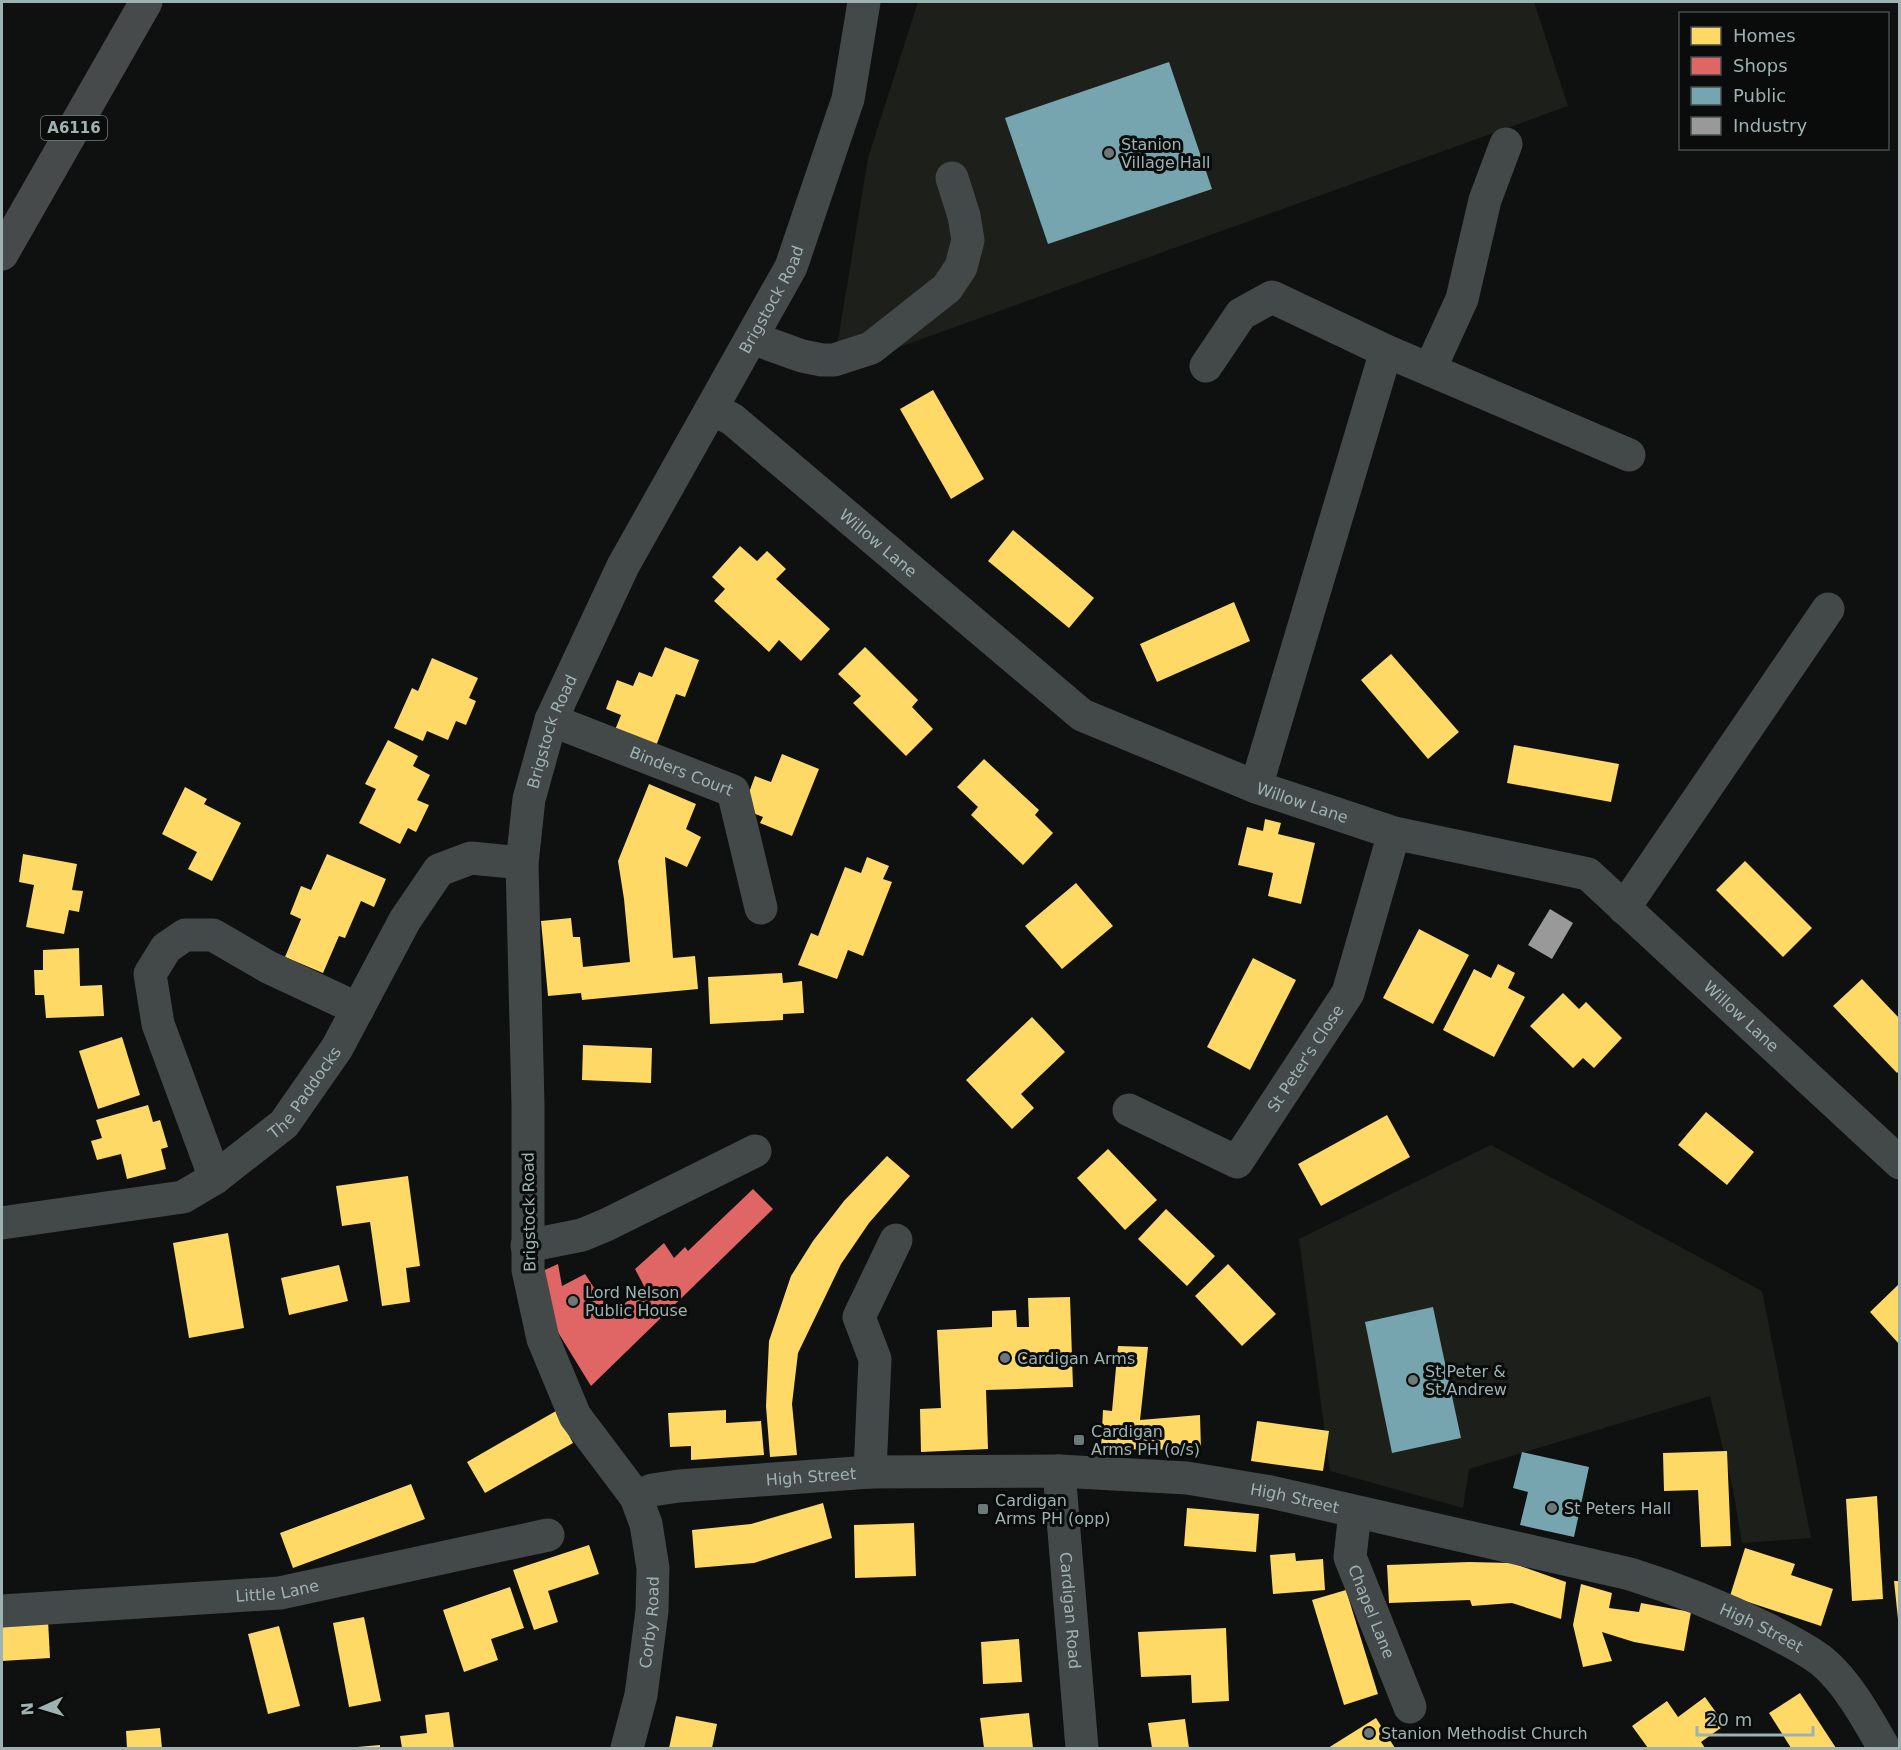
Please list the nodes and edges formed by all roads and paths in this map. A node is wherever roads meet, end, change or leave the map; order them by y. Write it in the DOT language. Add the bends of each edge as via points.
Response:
graph roads {
  1 [pos="146,2"];
  2 [pos="864,2"];
  3 [pos="1506,144"];
  4 [pos="952,178"];
  5 [pos="2,254"];
  6 [pos="752,338"];
  7 [pos="1386,351"];
  8 [pos="1206,366"];
  9 [pos="1430,369"];
  10 [pos="712,410"];
  11 [pos="1629,455"];
  12 [pos="1828,609"];
  13 [pos="551,720"];
  14 [pos="1256,787"];
  15 [pos="1394,833"];
  16 [pos="522,863"];
  17 [pos="761,908"];
  18 [pos="1624,908"];
  19 [pos="358,1009"];
  20 [pos="1129,1110"];
  21 [pos="754,1151"];
  22 [pos="1899,1163"];
  23 [pos="214,1178"];
  24 [pos="2,1223"];
  25 [pos="896,1240"];
  26 [pos="527,1246"];
  27 [pos="1059,1471"];
  28 [pos="870,1472"];
  29 [pos="636,1497"];
  30 [pos="1355,1512"];
  31 [pos="548,1535"];
  32 [pos="2,1611"];
  33 [pos="1410,1707"];
  34 [pos="627,1749"];
  35 [pos="1082,1749"];
  36 [pos="1884,1749"];
  1 -- 5 [label="highway, A6116"];
  2 -- 6 [label="street, Brigstock Road" via="848,99 791,267"];
  3 -- 9 [label="street" via="1485,200 1462,299"];
  4 -- 6 [label="street" via="968,240 961,267 947,288 871,348 834,360 802,356"];
  6 -- 10 [label="street, Brigstock Road"];
  7 -- 8 [label="street" via="1272,297 1241,314"];
  7 -- 9 [label="street"];
  7 -- 14 [label="street"];
  9 -- 11 [label="street"];
  10 -- 13 [label="street, Brigstock Road" via="623,566"];
  10 -- 14 [label="street, Willow Lane" via="732,419 1082,715"];
  12 -- 18 [label="street"];
  13 -- 16 [label="street, Brigstock Road" via="529,799"];
  13 -- 17 [label="street, Binders Court" via="733,790"];
  14 -- 15 [label="street, Willow Lane"];
  15 -- 18 [label="street, Willow Lane" via="1588,874"];
  15 -- 20 [label="street, St Peter's Close" via="1348,993 1237,1162"];
  16 -- 19 [label="street, The Paddocks" via="471,858 439,870 405,920"];
  16 -- 26 [label="street, Brigstock Road"];
  18 -- 22 [label="street, Willow Lane"];
  19 -- 23 [label="street, The Paddocks" via="337,1048 284,1124"];
  19 -- 23 [label="street" via="213,936 185,935 166,948 150,974 158,1024"];
  21 -- 26 [label="street" via="606,1225 582,1235"];
  23 -- 24 [label="street, The Paddocks" via="183,1197"];
  25 -- 28 [label="street" via="859,1317 875,1359"];
  26 -- 29 [label="street, Brigstock Road" via="528,1270 543,1339 575,1416"];
  27 -- 28 [label="street, High Street"];
  27 -- 30 [label="street, High Street" via="1187,1478"];
  27 -- 35 [label="street, Cardigan Road"];
  28 -- 29 [label="street, High Street" via="680,1486"];
  29 -- 34 [label="street, Corby Road" via="646,1524 653,1568 652,1611 641,1695"];
  30 -- 33 [label="street, Chapel Lane" via="1350,1557"];
  30 -- 36 [label="street, High Street" via="1630,1574 1727,1609 1823,1662 1871,1724"];
  31 -- 32 [label="street, Little Lane" via="280,1593"];
}
